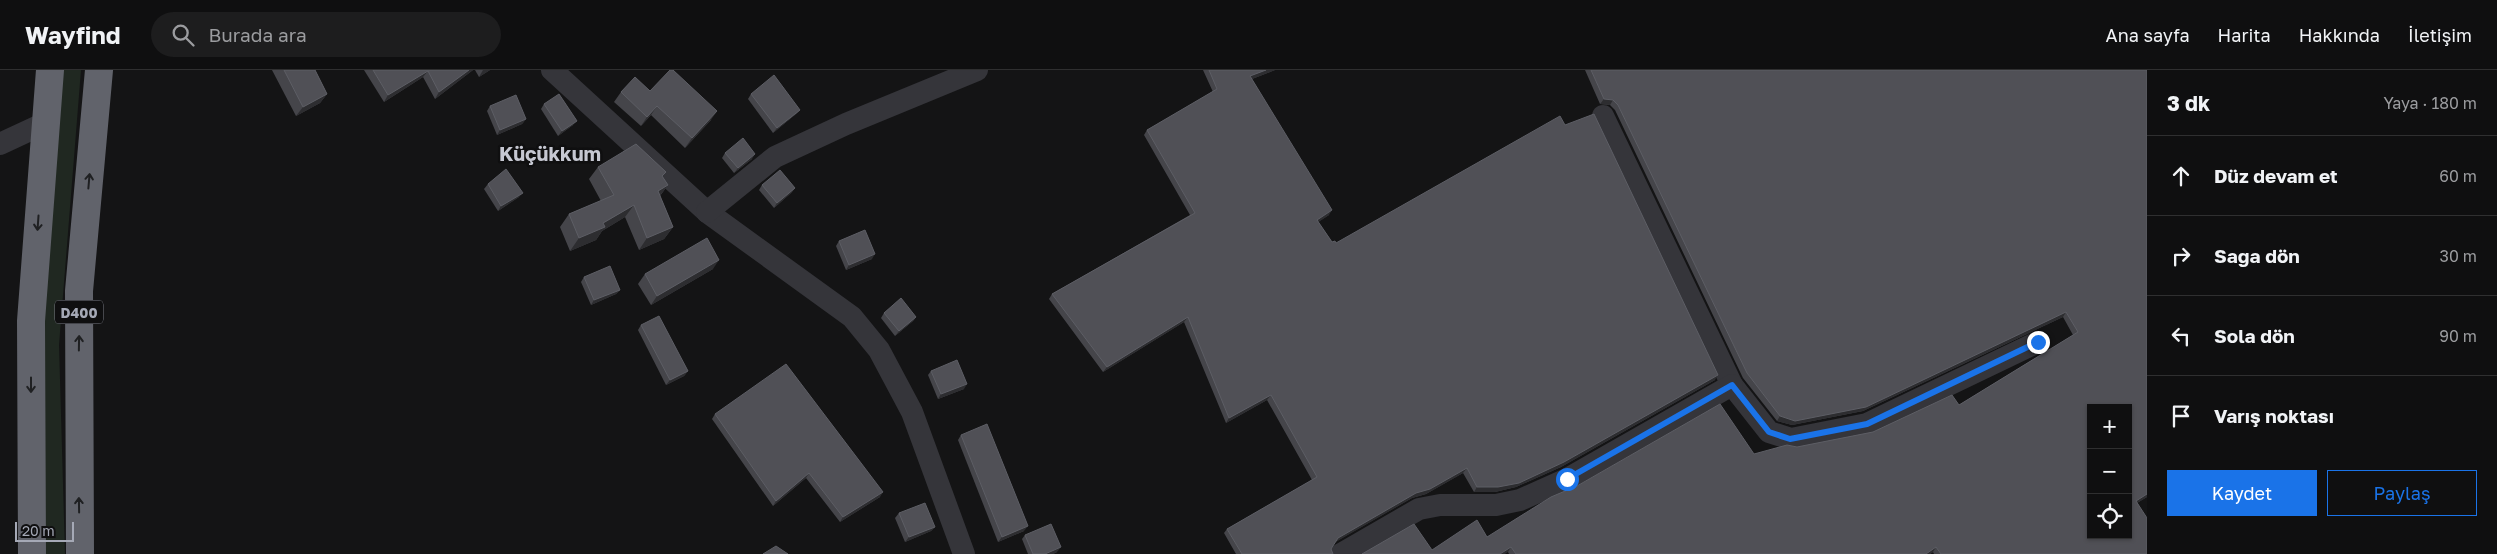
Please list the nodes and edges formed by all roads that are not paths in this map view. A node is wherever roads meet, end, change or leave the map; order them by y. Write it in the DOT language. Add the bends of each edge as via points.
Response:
graph roads {
  1 [pos="50,70"];
  2 [pos="99,70"];
  3 [pos="552,70"];
  4 [pos="978,70"];
  5 [pos="1603,116"];
  6 [pos="45,123"];
  7 [pos="0,144"];
  8 [pos="707,212"];
  9 [pos="2038,342"];
  10 [pos="1732,385"];
  11 [pos="32,554"];
  12 [pos="80,554"];
  13 [pos="964,554"];
  14 [pos="1341,554"];
  1 -- 6 [label="highway"];
  12 -- 2 [label="highway, D400, one-way" via="79,291"];
  3 -- 8 [label="street"];
  4 -- 8 [label="street" via="775,157"];
  5 -- 10 [label="street"];
  6 -- 7 [label="street"];
  6 -- 11 [label="highway, one-way" via="30,321"];
  8 -- 13 [label="street" via="852,317 879,350 912,412"];
  9 -- 10 [label="street" via="1867,424 1790,439 1769,432"];
  10 -- 14 [label="street" via="1567,479 1520,500 1496,505 1440,505 1420,509"];
}
